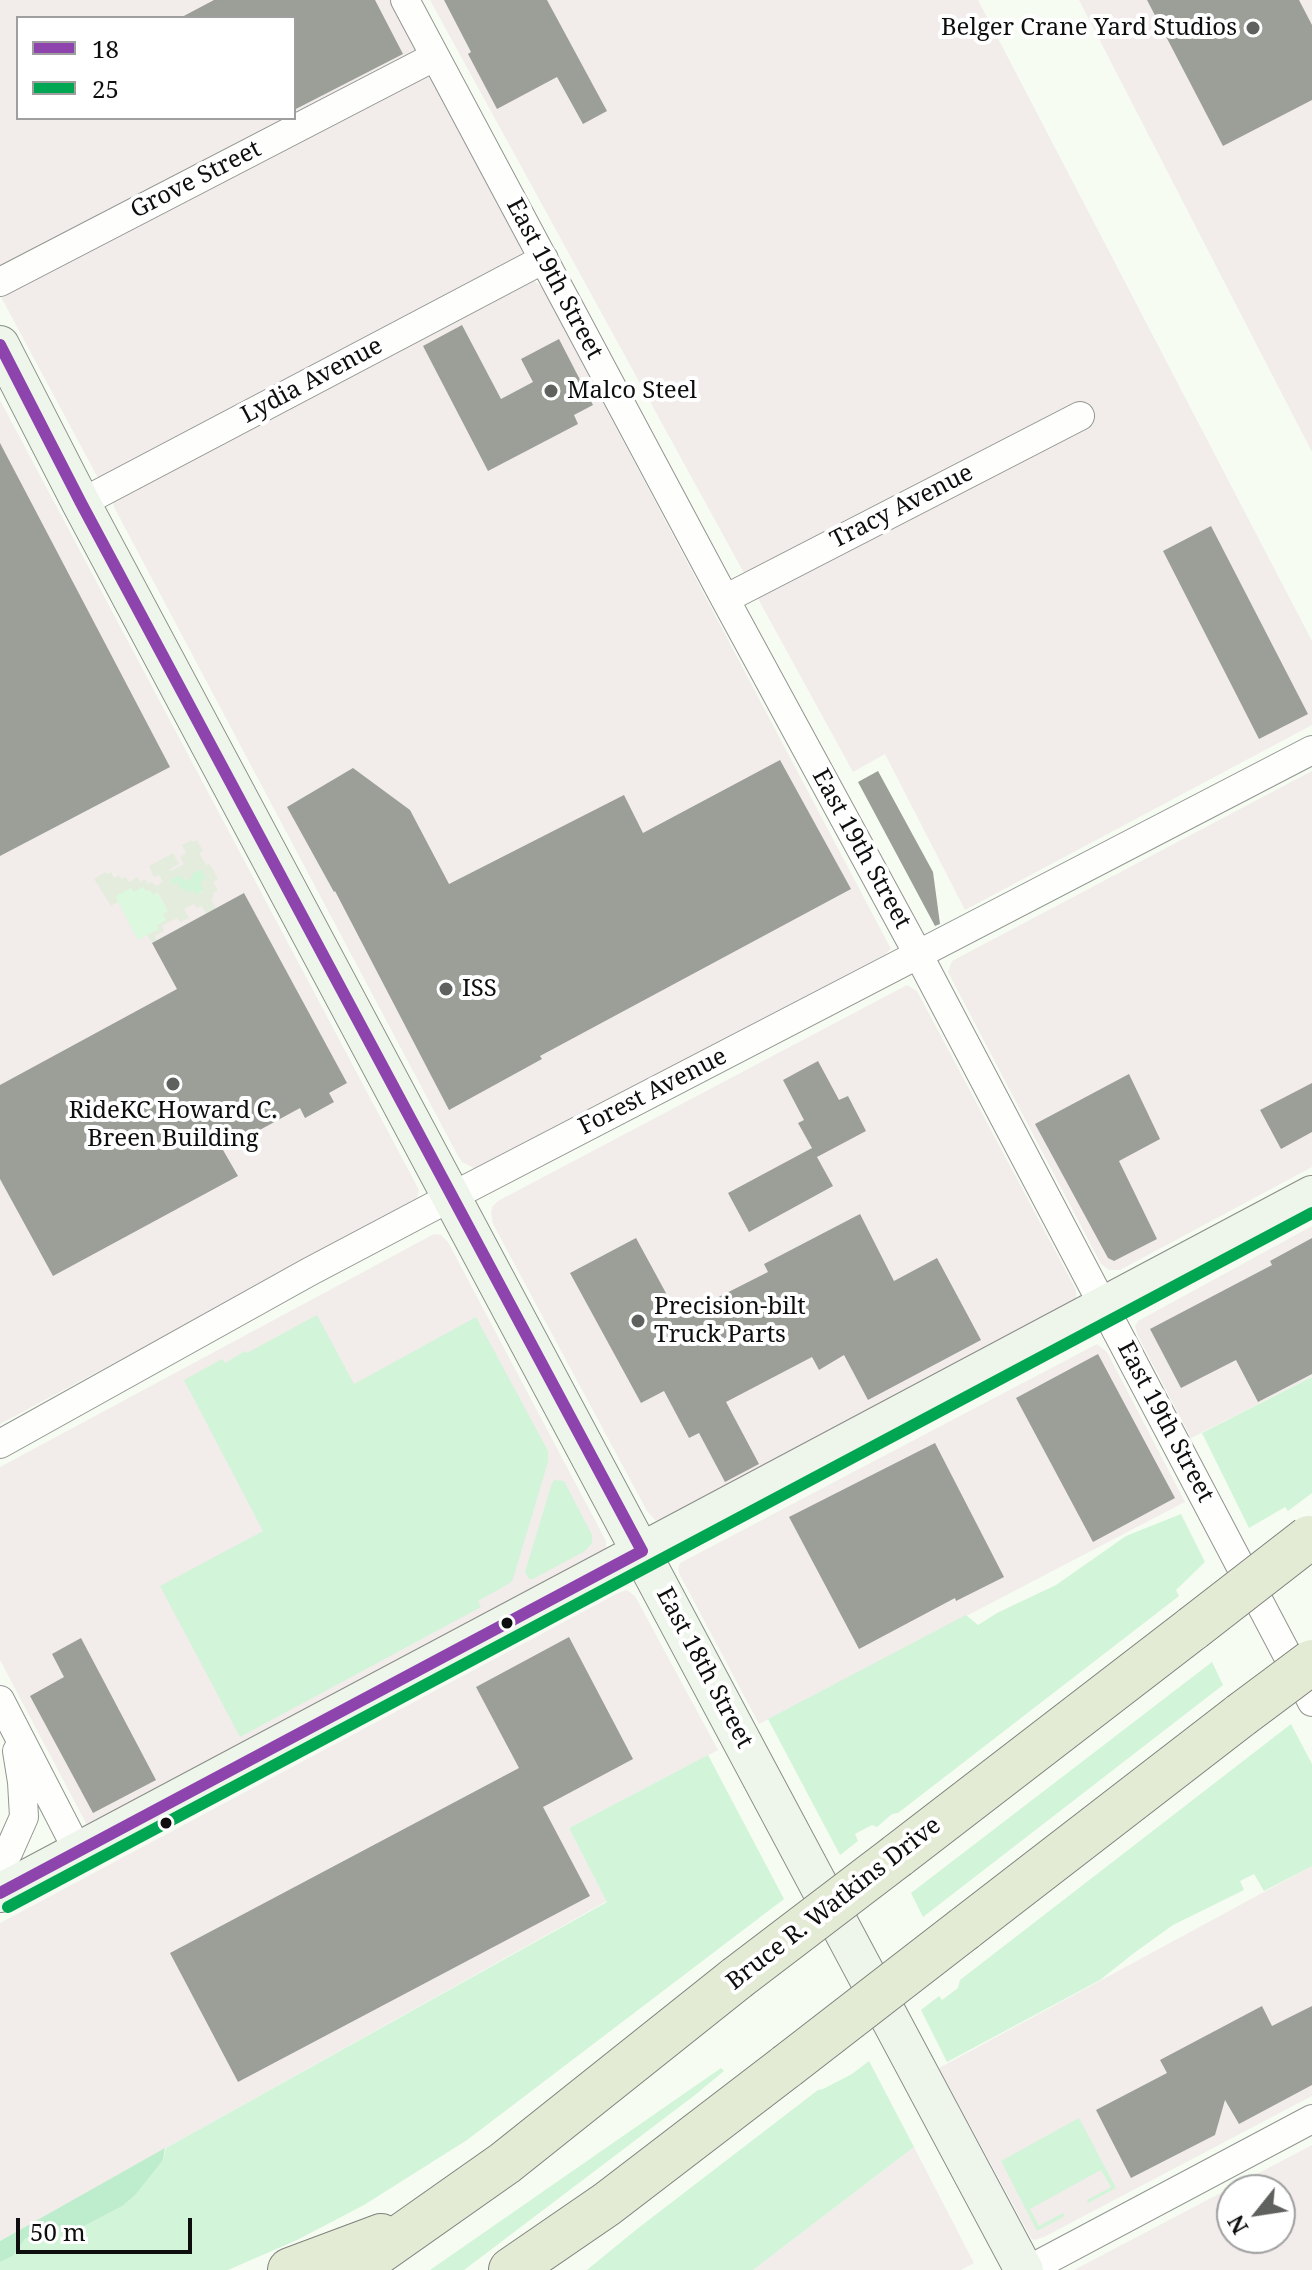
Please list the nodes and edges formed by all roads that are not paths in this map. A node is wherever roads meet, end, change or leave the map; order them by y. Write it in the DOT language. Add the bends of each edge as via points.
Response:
graph roads {
  1 [pos="405,0"];
  2 [pos="434,57"];
  3 [pos="544,259"];
  4 [pos="0,282"];
  5 [pos="0,345"];
  6 [pos="1080,416"];
  7 [pos="81,503"];
  8 [pos="725,599"];
  9 [pos="1312,750"];
  10 [pos="918,954"];
  11 [pos="1312,1195"];
  12 [pos="451,1197"];
  13 [pos="1104,1306"];
  14 [pos="0,1444"];
  15 [pos="1310,1536"];
  16 [pos="642,1551"];
  17 [pos="1312,1662"];
  18 [pos="1312,1702"];
  19 [pos="6,1712"];
  20 [pos="78,1851"];
  21 [pos="0,1861"];
  22 [pos="0,1893"];
  23 [pos="1312,2119"];
  24 [pos="607,2204"];
  25 [pos="425,2220"];
  26 [pos="290,2270"];
  27 [pos="353,2270"];
  28 [pos="511,2270"];
  29 [pos="553,2270"];
  30 [pos="1026,2270"];
  1 -- 2 [label="street, East 19th Street"];
  2 -- 3 [label="street, East 19th Street"];
  2 -- 4 [label="street, Grove Street"];
  3 -- 7 [label="street, Lydia Avenue"];
  3 -- 8 [label="street, East 19th Street"];
  5 -- 7 [label="main road, East 18th Street"];
  6 -- 8 [label="street, Tracy Avenue"];
  7 -- 12 [label="main road, East 18th Street"];
  8 -- 10 [label="street, East 19th Street"];
  9 -- 10 [label="street, Forest Avenue"];
  10 -- 12 [label="street, Forest Avenue"];
  10 -- 13 [label="street, East 19th Street"];
  11 -- 13 [label="main road"];
  12 -- 14 [label="street, Forest Avenue"];
  12 -- 16 [label="main road, East 18th Street"];
  13 -- 16 [label="main road"];
  13 -- 18 [label="street, East 19th Street"];
  15 -- 25 [label="highway, Bruce R. Watkins Drive, bridge"];
  16 -- 20 [label="main road"];
  16 -- 30 [label="main road, East 18th Street"];
  17 -- 24 [label="highway, bridge"];
  19 -- 20 [label="street"];
  19 -- 21 [label="street" via="24,1817"];
  20 -- 22 [label="main road"];
  23 -- 30 [label="street"];
  24 -- 28 [label="highway"];
  24 -- 29 [label="highway"];
  25 -- 26 [label="highway"];
  25 -- 27 [label="highway, Bruce R. Watkins Drive"];
}
